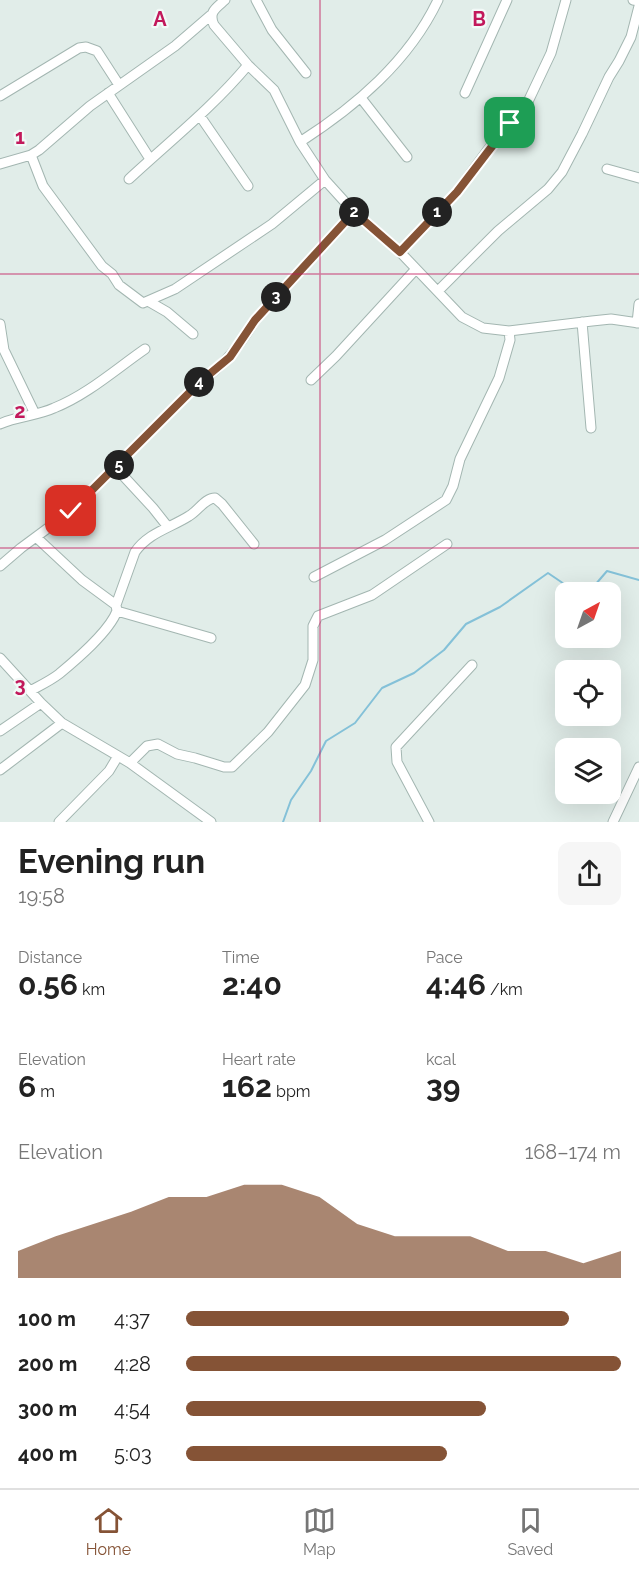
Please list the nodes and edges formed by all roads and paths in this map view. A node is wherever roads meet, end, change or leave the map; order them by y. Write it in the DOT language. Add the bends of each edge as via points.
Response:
graph roads {
  1 [pos="225,0"];
  2 [pos="256,0"];
  3 [pos="438,0"];
  4 [pos="507,0"];
  5 [pos="566,0"];
  6 [pos="633,0"];
  7 [pos="639,1"];
  8 [pos="639,6"];
  9 [pos="211,15"];
  10 [pos="248,65"];
  11 [pos="306,73"];
  12 [pos="119,85"];
  13 [pos="108,93"];
  14 [pos="465,93"];
  15 [pos="0,96"];
  16 [pos="361,98"];
  17 [pos="200,116"];
  18 [pos="300,142"];
  19 [pos="31,155"];
  20 [pos="407,157"];
  21 [pos="150,159"];
  22 [pos="0,164"];
  23 [pos="607,169"];
  24 [pos="129,178"];
  25 [pos="639,178"];
  26 [pos="325,180"];
  27 [pos="248,186"];
  28 [pos="354,212"];
  29 [pos="400,252"];
  30 [pos="416,269"];
  31 [pos="438,291"];
  32 [pos="148,301"];
  33 [pos="639,304"];
  34 [pos="582,322"];
  35 [pos="638,323"];
  36 [pos="0,324"];
  37 [pos="509,331"];
  38 [pos="193,334"];
  39 [pos="145,349"];
  40 [pos="311,380"];
  41 [pos="35,414"];
  42 [pos="0,424"];
  43 [pos="591,428"];
  44 [pos="116,468"];
  45 [pos="168,527"];
  46 [pos="37,538"];
  47 [pos="254,544"];
  48 [pos="447,544"];
  49 [pos="0,566"];
  50 [pos="314,577"];
  51 [pos="117,608"];
  52 [pos="211,638"];
  53 [pos="0,658"];
  54 [pos="472,665"];
  55 [pos="30,691"];
  56 [pos="41,703"];
  57 [pos="62,723"];
  58 [pos="0,731"];
  59 [pos="118,756"];
  60 [pos="130,763"];
  61 [pos="639,767"];
  62 [pos="0,771"];
  63 [pos="59,822"];
  64 [pos="211,822"];
  65 [pos="429,822"];
  66 [pos="613,822"];
  1 -- 9 [label="street"];
  2 -- 11 [label="street" via="272,30"];
  3 -- 16 [label="street" via="417,38"];
  4 -- 14 [label="street"];
  5 -- 29 [label="street" via="551,53 525,108 487,150 457,192"];
  6 -- 7 [label="street"];
  8 -- 31 [label="street" via="631,37 562,172"];
  9 -- 10 [label="street" via="214,25"];
  9 -- 12 [label="street"];
  10 -- 17 [label="street"];
  10 -- 18 [label="street" via="274,90"];
  12 -- 13 [label="street"];
  12 -- 15 [label="street" via="97,51 86,47"];
  13 -- 19 [label="street"];
  13 -- 21 [label="street"];
  16 -- 18 [label="street"];
  16 -- 20 [label="street"];
  17 -- 21 [label="street"];
  17 -- 27 [label="street"];
  18 -- 26 [label="street"];
  19 -- 22 [label="street"];
  19 -- 32 [label="street" via="43,186 102,266 119,285 143,303"];
  21 -- 24 [label="street"];
  23 -- 25 [label="street"];
  26 -- 28 [label="street"];
  26 -- 32 [label="street" via="272,224 176,289"];
  28 -- 29 [label="street"];
  28 -- 44 [label="street" via="255,320 230,357 200,382"];
  29 -- 30 [label="street"];
  30 -- 31 [label="street"];
  30 -- 40 [label="street"];
  31 -- 37 [label="street" via="462,317 483,328"];
  32 -- 38 [label="street"];
  33 -- 35 [label="street"];
  34 -- 35 [label="street"];
  34 -- 37 [label="street"];
  34 -- 43 [label="street"];
  36 -- 41 [label="street" via="4,350"];
  37 -- 50 [label="street" via="499,378 460,459 446,500 385,540"];
  39 -- 41 [label="street" via="73,399"];
  41 -- 42 [label="street"];
  44 -- 45 [label="street"];
  44 -- 46 [label="street"];
  45 -- 47 [label="street" via="210,498 216,498"];
  45 -- 51 [label="street" via="135,552"];
  46 -- 49 [label="street"];
  46 -- 51 [label="street"];
  48 -- 60 [label="street" via="372,595 318,616 313,626 313,660 305,684 268,732 232,767 177,754 158,744 147,746"];
  51 -- 52 [label="street"];
  51 -- 55 [label="street" via="113,622 72,662"];
  53 -- 55 [label="street"];
  54 -- 65 [label="street" via="396,747 397,762"];
  55 -- 56 [label="street"];
  56 -- 57 [label="street"];
  56 -- 58 [label="street"];
  57 -- 59 [label="street"];
  57 -- 62 [label="street"];
  59 -- 60 [label="street"];
  59 -- 63 [label="street" via="109,771"];
  60 -- 64 [label="street"];
  61 -- 66 [label="street"];
}
